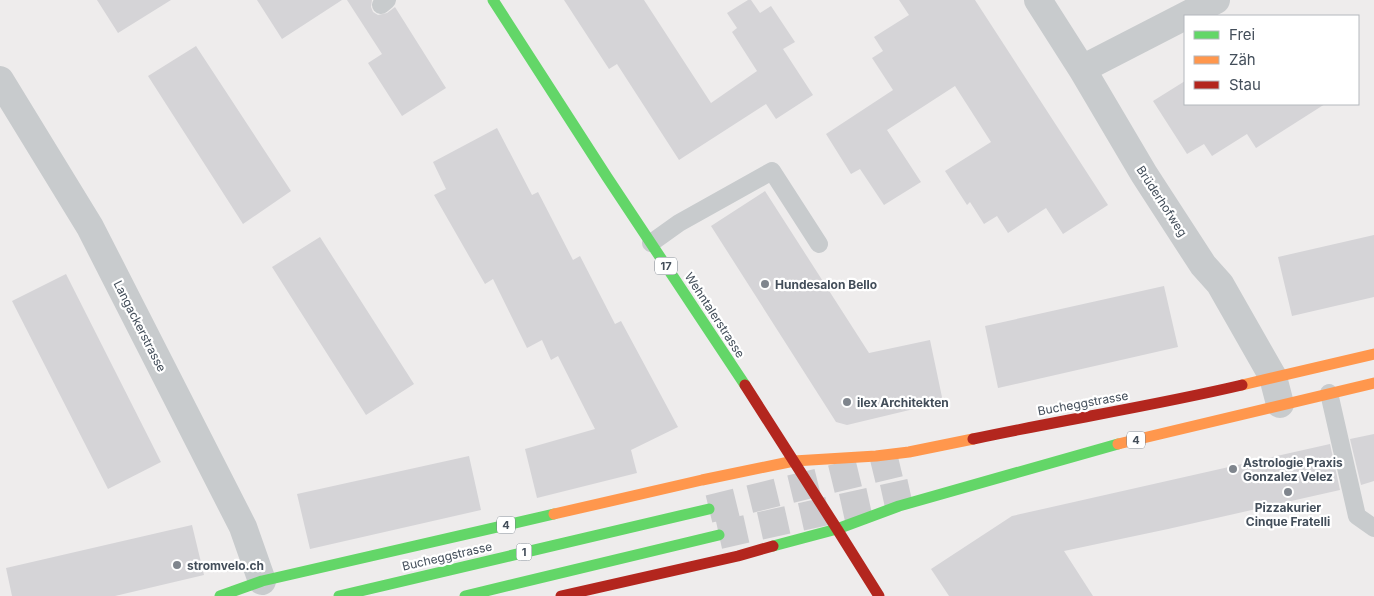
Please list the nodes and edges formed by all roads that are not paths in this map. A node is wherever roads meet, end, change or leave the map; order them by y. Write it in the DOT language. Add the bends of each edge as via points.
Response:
graph roads {
  1 [pos="1038,0"];
  2 [pos="1216,0"];
  3 [pos="501,3"];
  4 [pos="1187,15"];
  5 [pos="1184,16"];
  6 [pos="1082,69"];
  7 [pos="0,80"];
  8 [pos="651,243"];
  9 [pos="819,244"];
  10 [pos="1374,354"];
  11 [pos="1273,377"];
  12 [pos="1374,383"];
  13 [pos="1329,393"];
  14 [pos="1280,404"];
  15 [pos="794,461"];
  16 [pos="709,509"];
  17 [pos="1374,528"];
  18 [pos="837,529"];
  19 [pos="719,535"];
  20 [pos="262,581"];
  21 [pos="220,596"];
  22 [pos="339,596"];
  23 [pos="464,596"];
  24 [pos="561,596"];
  25 [pos="879,596"];
  1 -- 6 [label="street, Brüderhofweg"];
  2 -- 4 [label="street"];
  3 -- 8 [label="main road, Wehntalerstrasse / 17"];
  5 -- 6 [label="street"];
  6 -- 11 [label="street, Brüderhofweg" via="1149,182 1203,265 1220,284"];
  7 -- 20 [label="street, Langackerstrasse" via="90,227 243,527"];
  8 -- 9 [label="lane" via="679,223 772,171"];
  8 -- 15 [label="main road, Wehntalerstrasse / 17"];
  10 -- 11 [label="main road, Bucheggstrasse / 4"];
  11 -- 14 [label="street, Brüderhofweg"];
  11 -- 15 [label="main road, Bucheggstrasse / 4" via="1174,401 1056,421 908,452"];
  12 -- 13 [label="main road, 4"];
  13 -- 14 [label="main road, 4"];
  13 -- 17 [label="lane" via="1357,516"];
  14 -- 18 [label="main road, 4" via="1092,450 899,506"];
  15 -- 18 [label="main road, Wehntalerstrasse"];
  15 -- 20 [label="main road, 4"];
  16 -- 22 [label="main road, Bucheggstrasse / 1"];
  18 -- 24 [label="main road, 4" via="738,556"];
  18 -- 25 [label="main road, Wehntalerstrasse"];
  19 -- 23 [label="main road"];
  20 -- 21 [label="main road, 4"];
}
